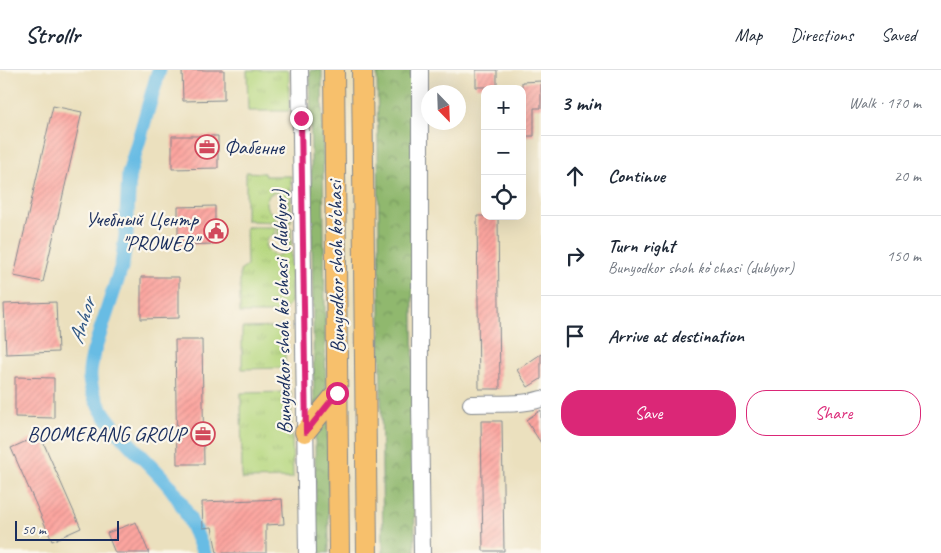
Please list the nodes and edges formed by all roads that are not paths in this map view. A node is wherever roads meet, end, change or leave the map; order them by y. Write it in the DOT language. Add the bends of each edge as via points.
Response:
graph roads {
  1 [pos="300,70"];
  2 [pos="334,70"];
  3 [pos="362,70"];
  4 [pos="420,70"];
  5 [pos="337,393"];
  6 [pos="541,399"];
  7 [pos="471,404"];
  8 [pos="306,432"];
  9 [pos="307,553"];
  10 [pos="339,553"];
  11 [pos="367,553"];
  12 [pos="422,553"];
  1 -- 8 [label="street, Bunyodkor shoh koʻchasi (dublyor)"];
  2 -- 5 [label="main road, Bunyodkor shoh ko'chasi"];
  3 -- 11 [label="main road, Bunyodkor shoh ko'chasi"];
  4 -- 12 [label="street"];
  5 -- 8 [label="main road"];
  5 -- 10 [label="main road, Bunyodkor shoh ko'chasi"];
  6 -- 7 [label="street"];
  8 -- 9 [label="street, Bunyodkor shoh koʻchasi (dublyor)"];
}
